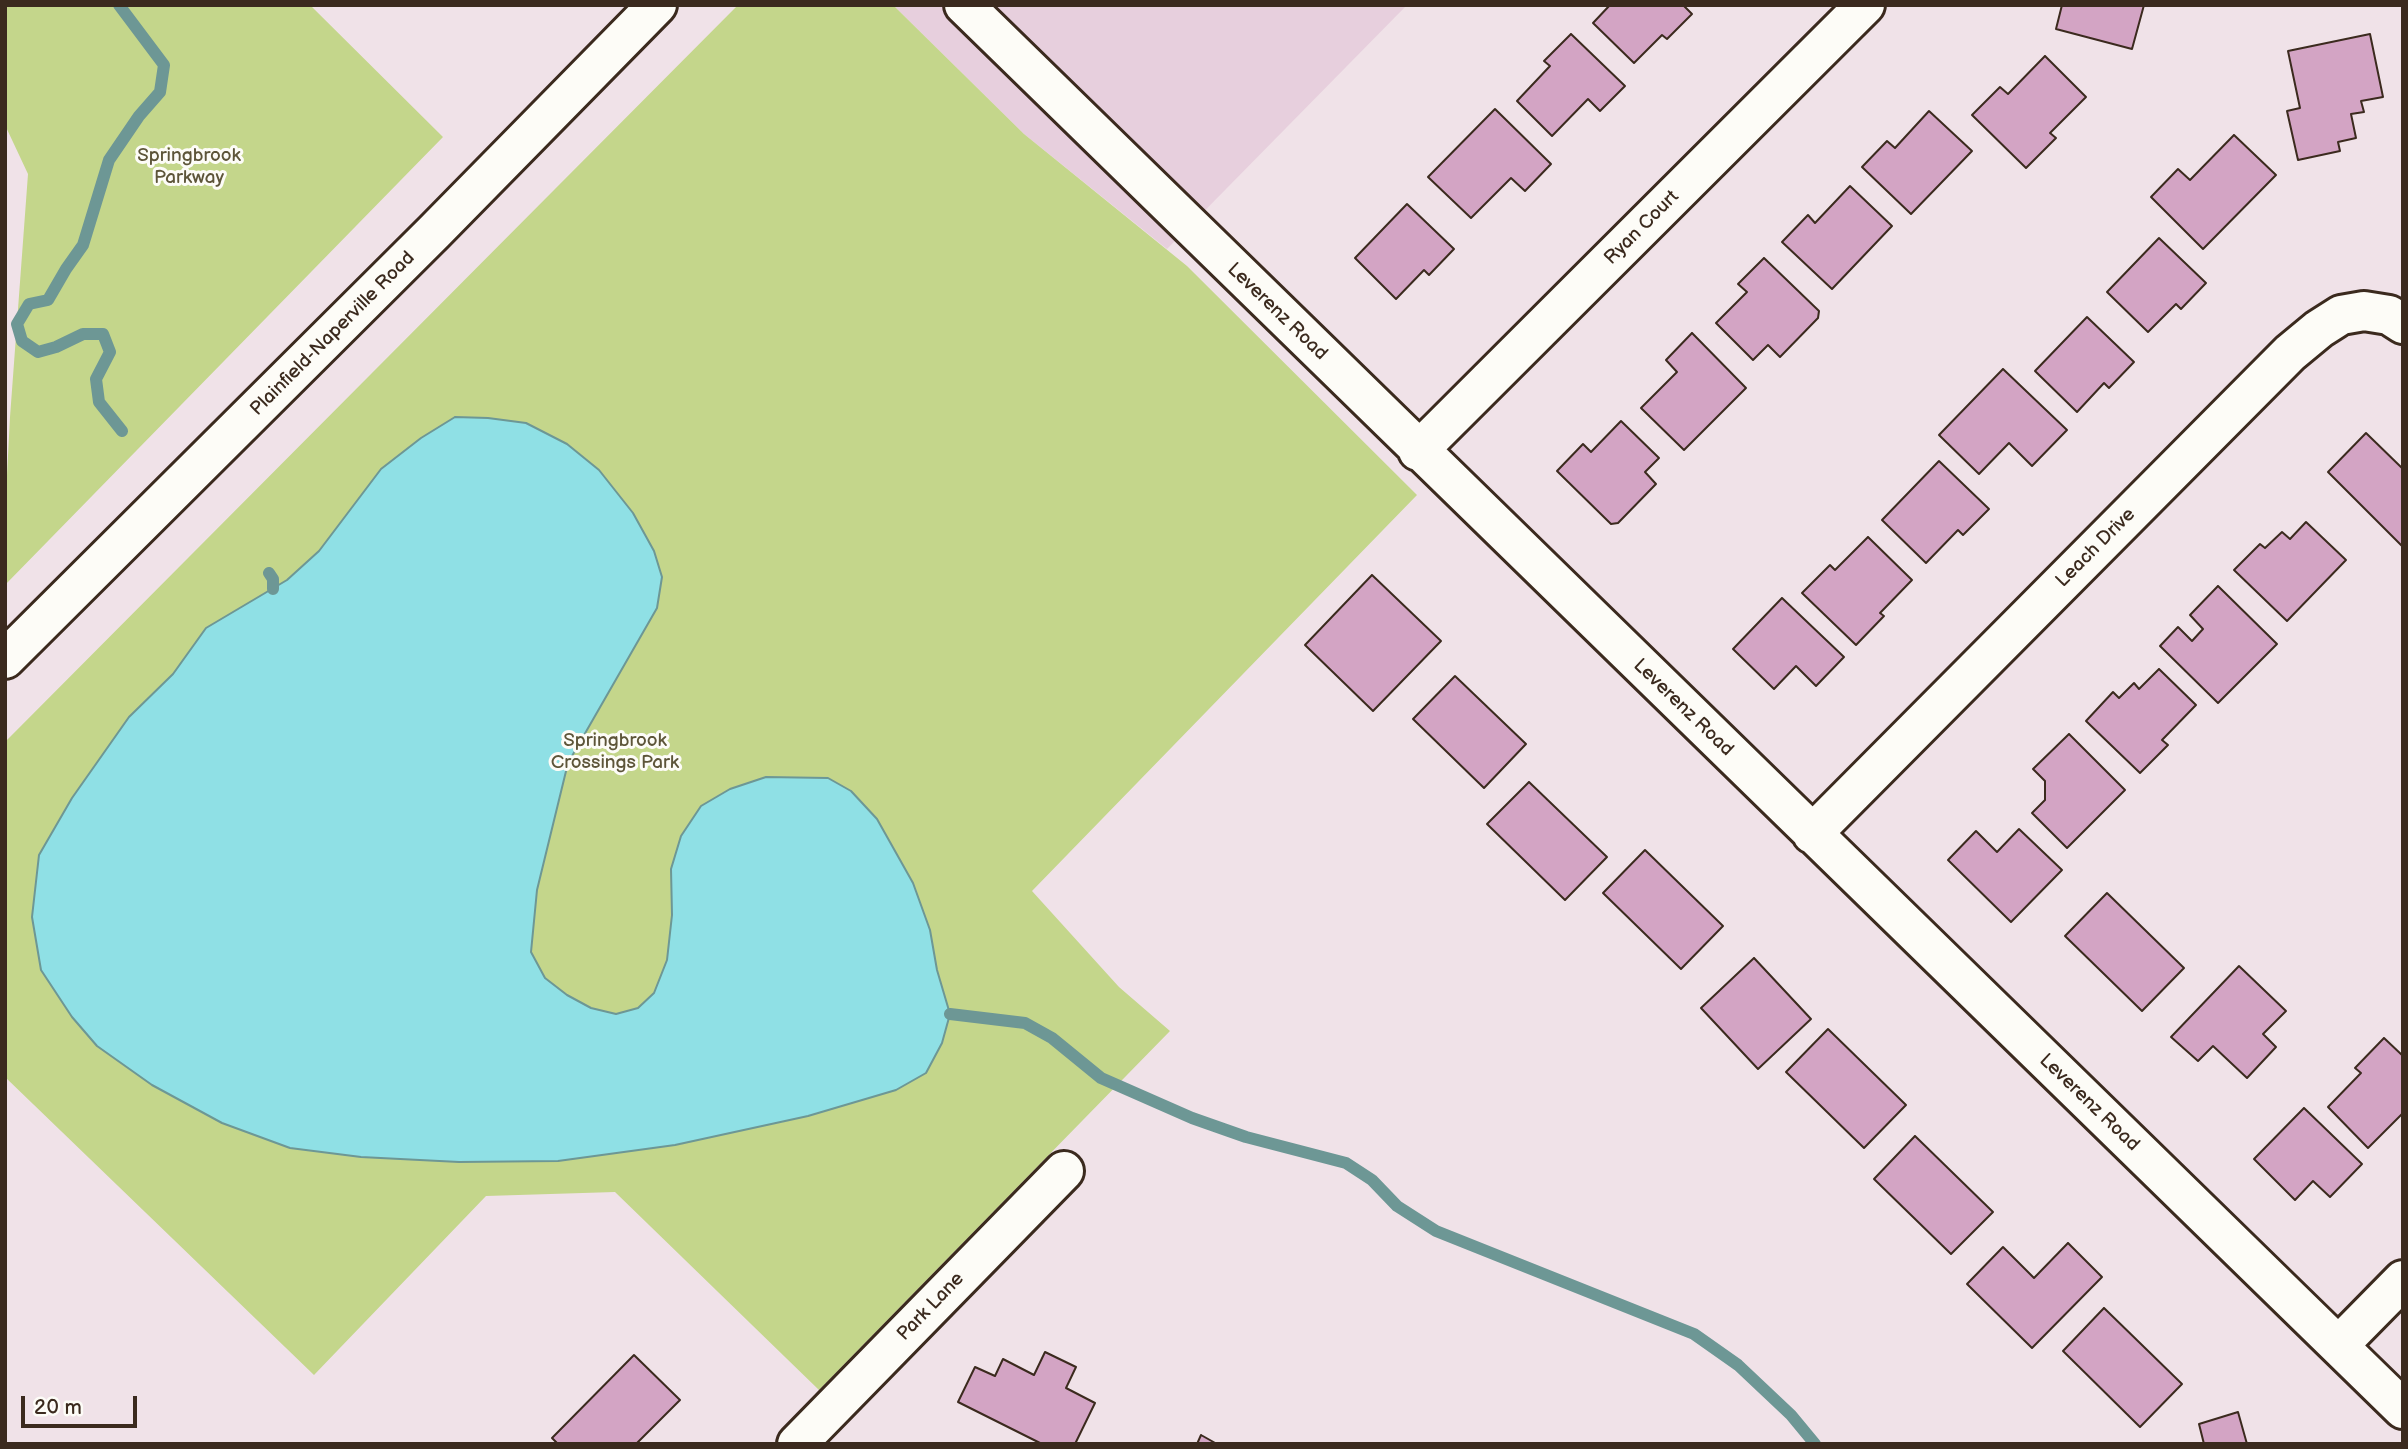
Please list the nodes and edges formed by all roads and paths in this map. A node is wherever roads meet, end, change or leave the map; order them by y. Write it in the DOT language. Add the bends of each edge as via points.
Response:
graph roads {
  1 [pos="657,5"];
  2 [pos="964,5"];
  3 [pos="1865,5"];
  4 [pos="2403,324"];
  5 [pos="1418,451"];
  6 [pos="5,659"];
  7 [pos="1812,834"];
  8 [pos="1064,1171"];
  9 [pos="2403,1280"];
  10 [pos="2339,1345"];
  11 [pos="2403,1409"];
  12 [pos="797,1444"];
  1 -- 6 [label="street, Plainfield-Naperville Road"];
  2 -- 5 [label="street, Leverenz Road"];
  3 -- 5 [label="street, Ryan Court"];
  4 -- 7 [label="street, Leach Drive" via="2389,315 2364,311 2341,315 2290,353"];
  5 -- 7 [label="street, Leverenz Road"];
  7 -- 10 [label="street, Leverenz Road"];
  8 -- 12 [label="street, Park Lane"];
  9 -- 10 [label="street"];
  10 -- 11 [label="street, Leverenz Road"];
}
